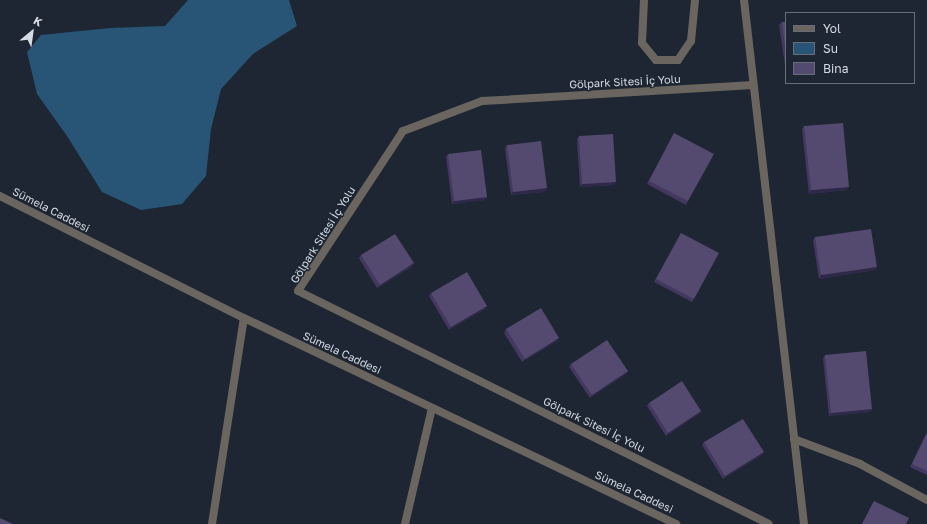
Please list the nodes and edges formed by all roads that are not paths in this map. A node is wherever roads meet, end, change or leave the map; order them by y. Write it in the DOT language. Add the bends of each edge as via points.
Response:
graph roads {
  1 [pos="644,0"];
  2 [pos="695,0"];
  3 [pos="744,0"];
  4 [pos="753,85"];
  5 [pos="0,196"];
  6 [pos="244,318"];
  7 [pos="432,408"];
  8 [pos="794,439"];
  9 [pos="927,500"];
  10 [pos="212,524"];
  11 [pos="405,524"];
  12 [pos="676,524"];
  13 [pos="769,524"];
  14 [pos="804,524"];
  1 -- 2 [label="street" via="642,43 656,60 678,60 690,41"];
  3 -- 4 [label="street"];
  4 -- 8 [label="street"];
  4 -- 13 [label="street, Gölpark Sitesi İç Yolu" via="482,101 403,131 298,291"];
  5 -- 6 [label="street, Sümela Caddesi"];
  6 -- 7 [label="street, Sümela Caddesi"];
  6 -- 10 [label="street"];
  7 -- 11 [label="street"];
  7 -- 12 [label="street, Sümela Caddesi"];
  8 -- 9 [label="street" via="860,464"];
  8 -- 14 [label="street"];
}
